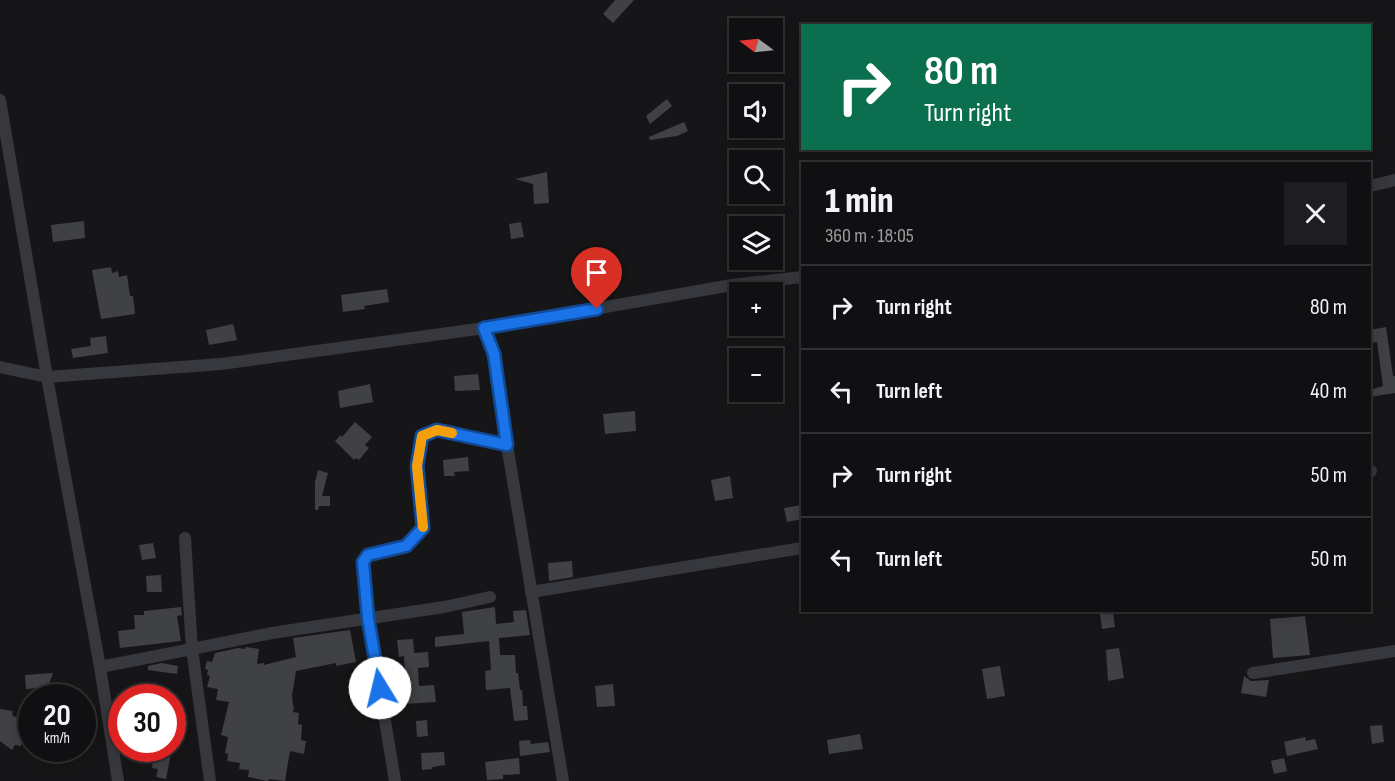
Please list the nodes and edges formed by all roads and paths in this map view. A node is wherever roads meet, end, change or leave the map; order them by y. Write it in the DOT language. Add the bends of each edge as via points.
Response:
graph roads {
  1 [pos="0,99"];
  2 [pos="1395,180"];
  3 [pos="1371,186"];
  4 [pos="801,277"];
  5 [pos="484,328"];
  6 [pos="0,367"];
  7 [pos="47,377"];
  8 [pos="507,445"];
  9 [pos="185,538"];
  10 [pos="801,548"];
  11 [pos="531,592"];
  12 [pos="490,597"];
  13 [pos="368,618"];
  14 [pos="192,649"];
  15 [pos="1395,651"];
  16 [pos="100,667"];
  17 [pos="1253,673"];
  18 [pos="118,781"];
  19 [pos="210,781"];
  20 [pos="395,781"];
  21 [pos="563,781"];
  1 -- 7 [label="street"];
  2 -- 3 [label="street"];
  4 -- 5 [label="street" via="732,285"];
  5 -- 7 [label="street" via="221,364"];
  5 -- 8 [label="street" via="494,354"];
  6 -- 7 [label="street"];
  7 -- 16 [label="street"];
  8 -- 11 [label="street"];
  8 -- 13 [label="street" via="437,430 422,436 417,466 423,528 406,546 368,555 363,562"];
  9 -- 14 [label="street"];
  10 -- 11 [label="street"];
  11 -- 21 [label="street"];
  12 -- 13 [label="street"];
  13 -- 14 [label="street"];
  13 -- 20 [label="street"];
  14 -- 16 [label="street"];
  14 -- 19 [label="street"];
  15 -- 17 [label="street"];
  16 -- 18 [label="street"];
}
